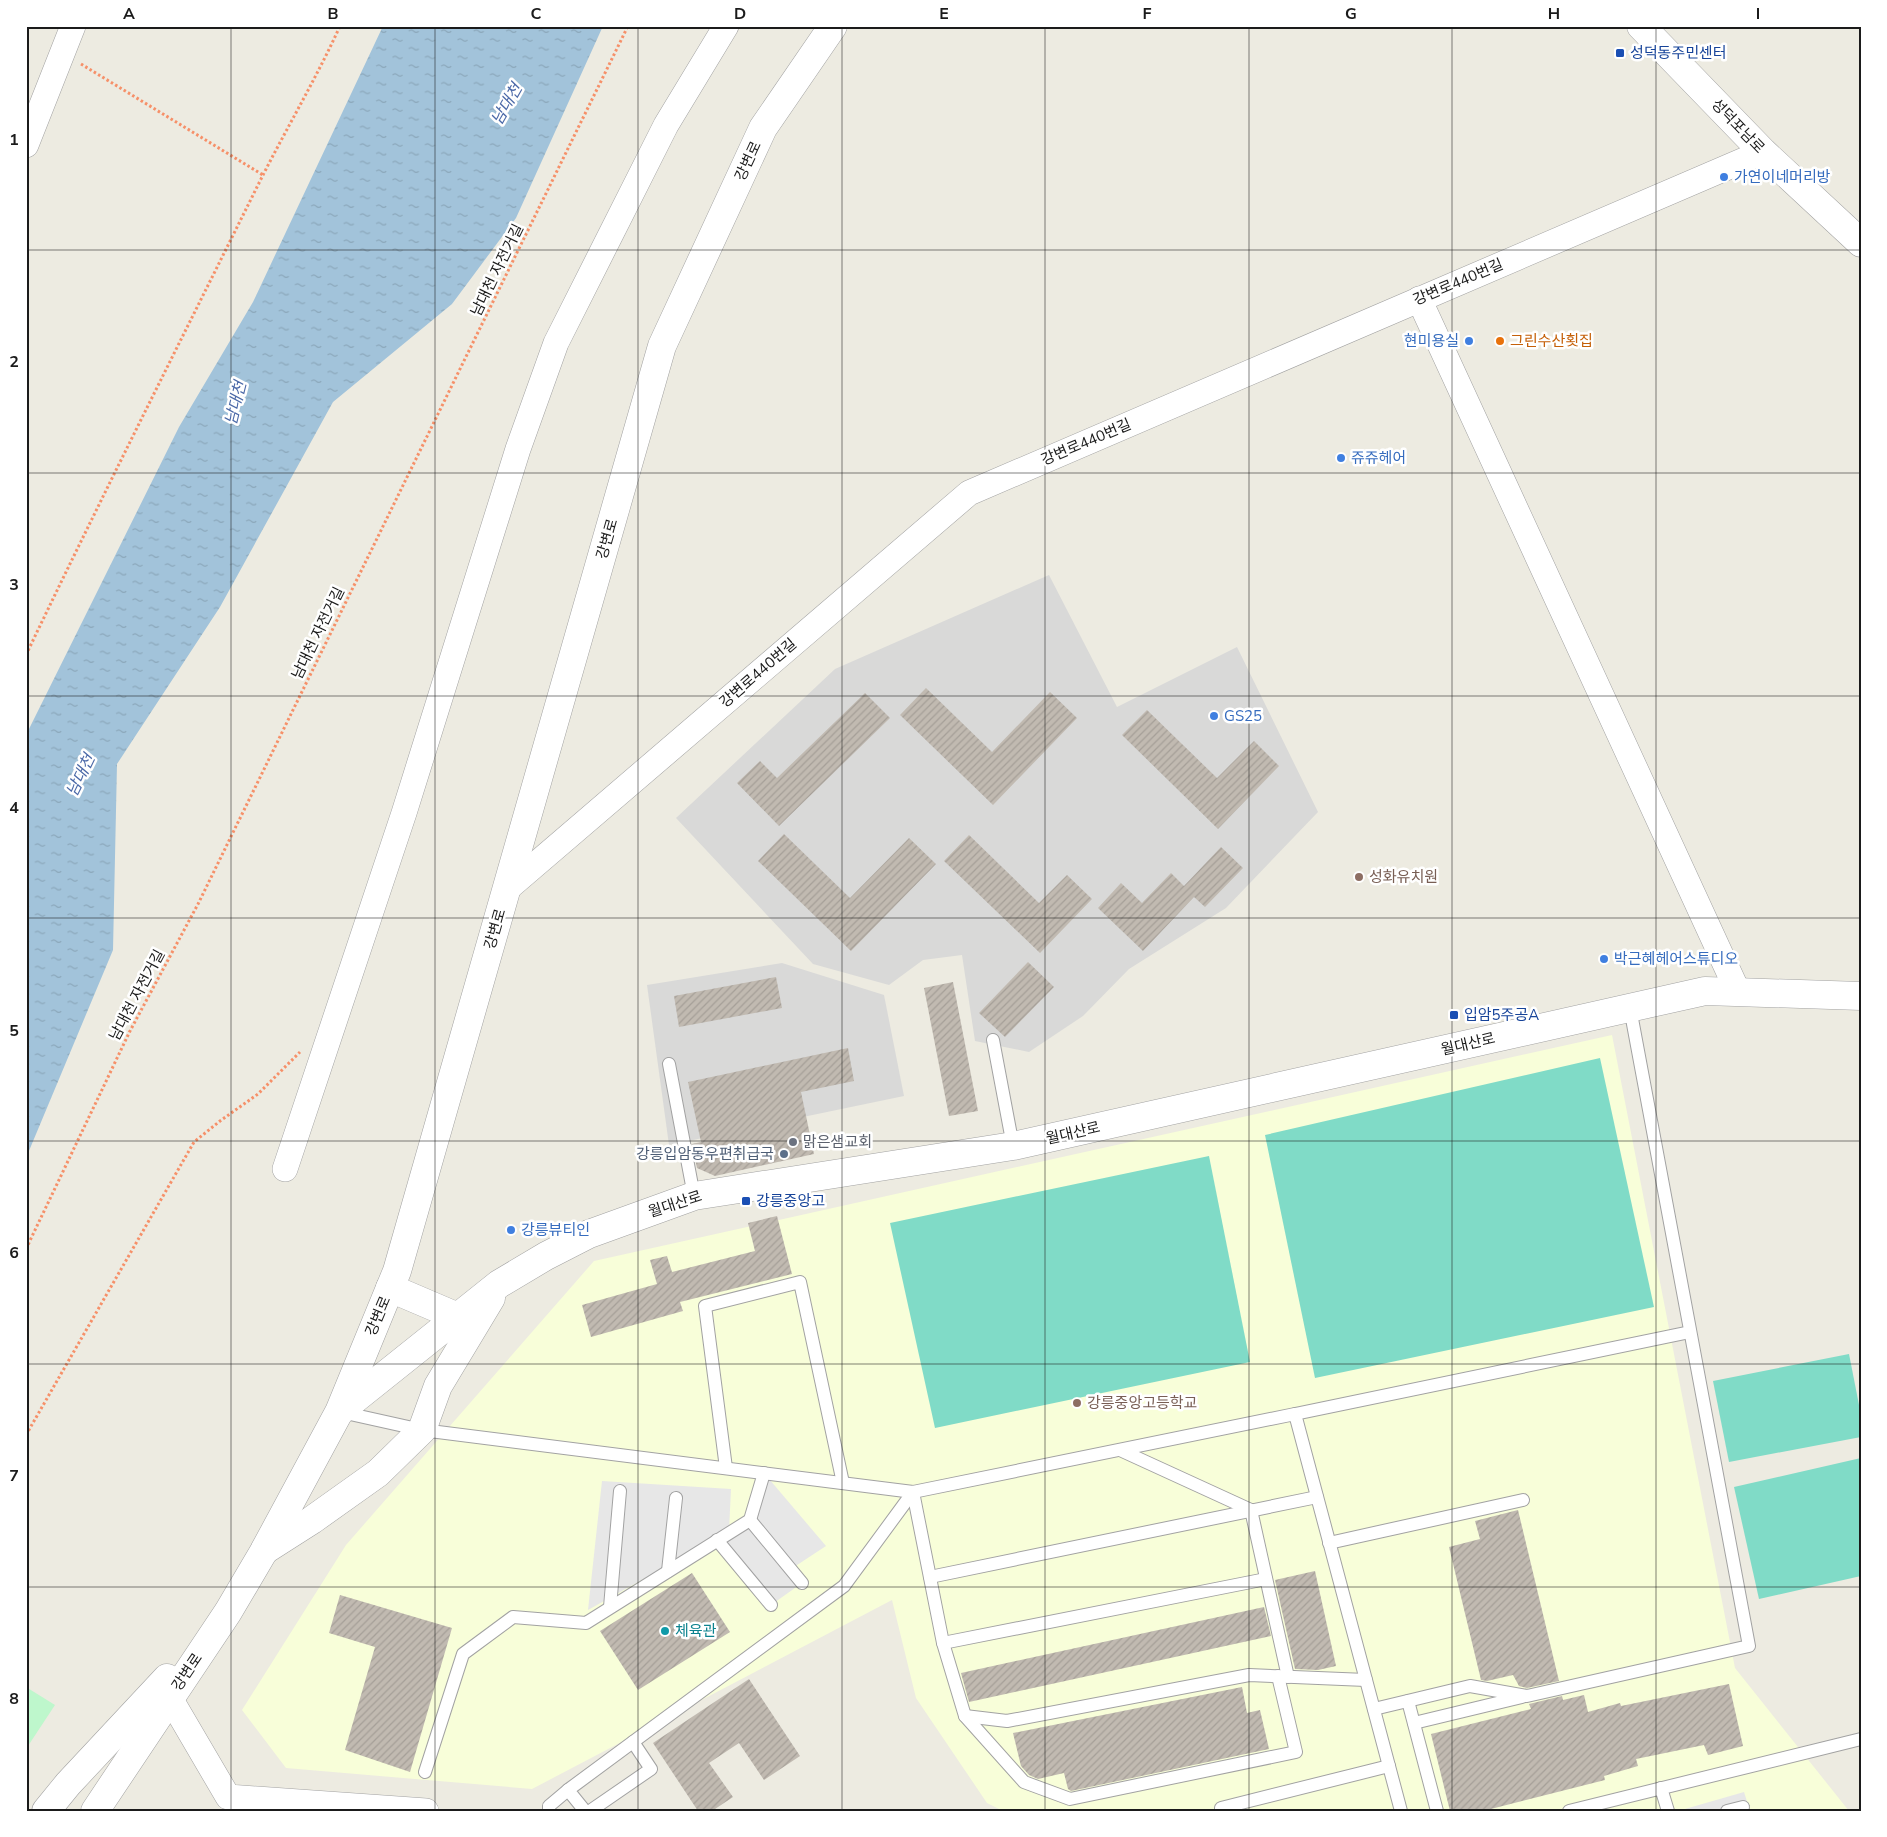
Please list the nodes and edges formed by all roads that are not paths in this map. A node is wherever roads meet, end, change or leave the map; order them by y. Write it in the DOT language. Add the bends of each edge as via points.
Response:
graph roads {
  1 [pos="73,26"];
  2 [pos="726,26"];
  3 [pos="833,26"];
  4 [pos="1641,26"];
  5 [pos="26,144"];
  6 [pos="1764,152"];
  7 [pos="1861,243"];
  8 [pos="1419,299"];
  9 [pos="507,889"];
  10 [pos="1738,992"];
  11 [pos="1861,996"];
  12 [pos="1630,1008"];
  13 [pos="993,1040"];
  14 [pos="669,1064"];
  15 [pos="1013,1146"];
  16 [pos="285,1169"];
  17 [pos="694,1196"];
  18 [pos="499,1284"];
  19 [pos="390,1288"];
  20 [pos="458,1316"];
  21 [pos="1690,1332"];
  22 [pos="339,1412"];
  23 [pos="1295,1414"];
  24 [pos="422,1430"];
  25 [pos="1120,1450"];
  26 [pos="726,1468"];
  27 [pos="764,1473"];
  28 [pos="842,1483"];
  29 [pos="620,1491"];
  30 [pos="913,1492"];
  31 [pos="1317,1497"];
  32 [pos="676,1498"];
  33 [pos="1522,1500"];
  34 [pos="1251,1510"];
  35 [pos="750,1520"];
  36 [pos="717,1540"];
  37 [pos="1329,1543"];
  38 [pos="264,1551"];
  39 [pos="668,1571"];
  40 [pos="930,1577"];
  41 [pos="1266,1579"];
  42 [pos="802,1583"];
  43 [pos="771,1605"];
  44 [pos="610,1607"];
  45 [pos="228,1612"];
  46 [pos="943,1643"];
  47 [pos="1283,1677"];
  48 [pos="1366,1680"];
  49 [pos="1527,1696"];
  50 [pos="170,1698"];
  51 [pos="1408,1701"];
  52 [pos="1374,1709"];
  53 [pos="965,1716"];
  54 [pos="1414,1722"];
  55 [pos="1861,1739"];
  56 [pos="633,1742"];
  57 [pos="1389,1766"];
  58 [pos="425,1772"];
  59 [pos="1661,1788"];
  60 [pos="568,1790"];
  61 [pos="1743,1806"];
  62 [pos="1221,1808"];
  63 [pos="100,1809"];
  64 [pos="46,1811"];
  65 [pos="426,1811"];
  66 [pos="550,1811"];
  67 [pos="585,1811"];
  68 [pos="590,1811"];
  69 [pos="1401,1811"];
  70 [pos="1437,1811"];
  71 [pos="1569,1811"];
  72 [pos="1668,1811"];
  73 [pos="1727,1811"];
  1 -- 5 [label="street"];
  2 -- 16 [label="street" via="666,125 556,343 518,449 404,813"];
  3 -- 9 [label="street, 강변로" via="763,128 662,346"];
  4 -- 6 [label="street, 성덕포남로"];
  6 -- 7 [label="street, 성덕포남로"];
  6 -- 8 [label="street, 강변로440번길"];
  8 -- 9 [label="street, 강변로440번길" via="969,493"];
  8 -- 10 [label="street"];
  9 -- 19 [label="street, 강변로"];
  10 -- 11 [label="street, 월대산로"];
  10 -- 12 [label="street, 월대산로" via="1705,991"];
  12 -- 15 [label="street, 월대산로"];
  12 -- 21 [label="lane"];
  13 -- 15 [label="lane"];
  14 -- 17 [label="lane"];
  15 -- 17 [label="street, 월대산로"];
  17 -- 18 [label="street, 월대산로" via="589,1234"];
  18 -- 20 [label="street, 월대산로"];
  18 -- 24 [label="street" via="438,1386"];
  19 -- 20 [label="street"];
  19 -- 22 [label="street, 강변로"];
  20 -- 22 [label="street, 월대산로"];
  21 -- 23 [label="lane"];
  21 -- 49 [label="lane" via="1749,1646"];
  22 -- 24 [label="lane"];
  22 -- 38 [label="street, 강변로"];
  23 -- 25 [label="lane"];
  23 -- 31 [label="lane"];
  24 -- 26 [label="lane"];
  24 -- 38 [label="street" via="378,1473"];
  25 -- 30 [label="lane"];
  25 -- 34 [label="lane"];
  26 -- 27 [label="lane"];
  26 -- 28 [label="lane" via="705,1306 800,1282"];
  27 -- 28 [label="lane"];
  27 -- 35 [label="lane"];
  28 -- 30 [label="lane"];
  29 -- 44 [label="lane"];
  30 -- 40 [label="lane"];
  30 -- 56 [label="lane" via="844,1586"];
  31 -- 34 [label="lane"];
  31 -- 37 [label="lane"];
  32 -- 39 [label="lane"];
  33 -- 37 [label="lane"];
  34 -- 40 [label="lane"];
  34 -- 41 [label="lane"];
  35 -- 36 [label="lane"];
  35 -- 42 [label="lane"];
  36 -- 39 [label="lane"];
  36 -- 43 [label="lane"];
  37 -- 48 [label="lane"];
  38 -- 45 [label="street, 강변로"];
  39 -- 44 [label="lane"];
  40 -- 46 [label="lane"];
  41 -- 46 [label="lane"];
  41 -- 47 [label="lane"];
  44 -- 58 [label="lane" via="586,1623 513,1617 463,1654"];
  45 -- 50 [label="street, 강변로"];
  45 -- 64 [label="street"];
  46 -- 53 [label="lane"];
  47 -- 48 [label="lane"];
  47 -- 53 [label="lane" via="1249,1675 1007,1721"];
  47 -- 53 [label="lane" via="1296,1752 1070,1799 1024,1782"];
  48 -- 52 [label="lane"];
  49 -- 51 [label="lane" via="1470,1686"];
  49 -- 54 [label="lane"];
  50 -- 63 [label="street, 강변로"];
  50 -- 65 [label="street" via="228,1797"];
  51 -- 52 [label="lane"];
  51 -- 54 [label="lane"];
  52 -- 57 [label="lane"];
  54 -- 70 [label="lane"];
  55 -- 59 [label="lane"];
  56 -- 60 [label="lane"];
  56 -- 68 [label="lane" via="651,1769"];
  57 -- 62 [label="lane"];
  57 -- 69 [label="lane"];
  59 -- 71 [label="lane"];
  59 -- 72 [label="lane"];
  60 -- 66 [label="lane" via="548,1806"];
  60 -- 67 [label="lane"];
  61 -- 73 [label="lane"];
}
